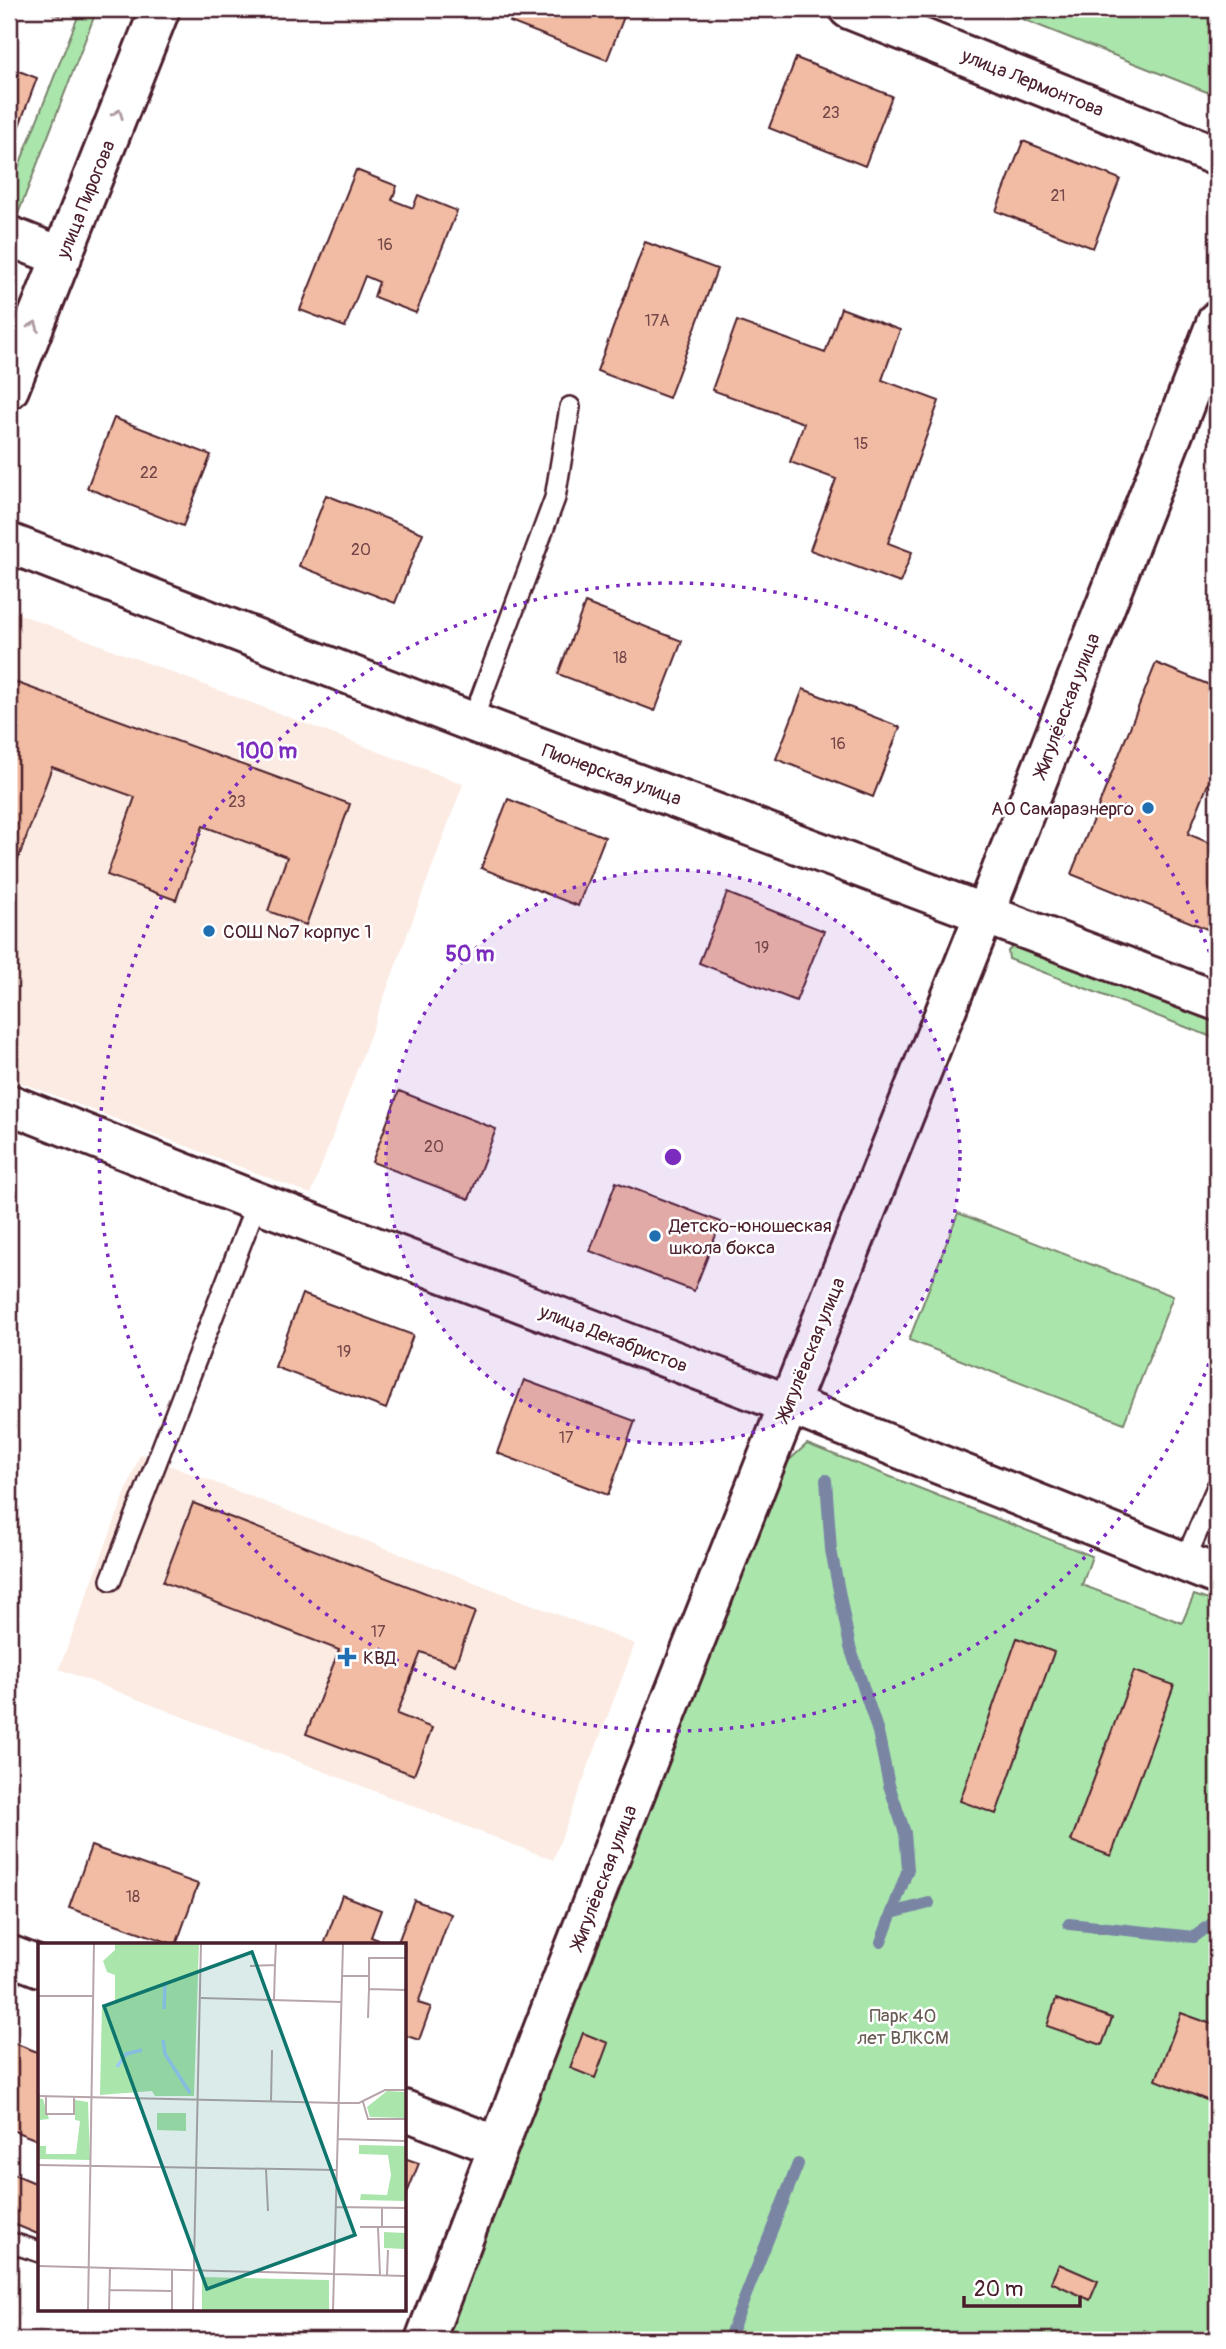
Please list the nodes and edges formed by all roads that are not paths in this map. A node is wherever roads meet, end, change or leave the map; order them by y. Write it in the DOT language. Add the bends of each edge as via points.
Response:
graph roads {
  1 [pos="160,9"];
  2 [pos="849,9"];
  3 [pos="1217,156"];
  4 [pos="9,236"];
  5 [pos="62,257"];
  6 [pos="1217,321"];
  7 [pos="9,389"];
  8 [pos="570,407"];
  9 [pos="9,543"];
  10 [pos="472,722"];
  11 [pos="985,912"];
  12 [pos="1217,1001"];
  13 [pos="9,1104"];
  14 [pos="257,1202"];
  15 [pos="788,1404"];
  16 [pos="1217,1487"];
  17 [pos="1201,1569"];
  18 [pos="111,1580"];
  19 [pos="9,1955"];
  20 [pos="38,1966"];
  21 [pos="406,2111"];
  22 [pos="498,2146"];
  23 [pos="9,2242"];
  24 [pos="38,2251"];
  25 [pos="425,2340"];
  5 -- 1 [label="street, улица Пирогова, one-way"];
  2 -- 3 [label="street, улица Лермонтова"];
  4 -- 5 [label="street"];
  7 -- 5 [label="street, улица Пирогова, one-way"];
  6 -- 11 [label="street, Жигулёвская улица"];
  8 -- 10 [label="lane" via="555,498"];
  9 -- 10 [label="street, Пионерская улица"];
  10 -- 11 [label="street, Пионерская улица"];
  11 -- 12 [label="street, Пионерская улица"];
  11 -- 15 [label="street, Жигулёвская улица"];
  13 -- 14 [label="street, улица Декабристов"];
  14 -- 15 [label="street, улица Декабристов"];
  14 -- 18 [label="lane"];
  15 -- 17 [label="street, улица Декабристов"];
  15 -- 22 [label="street, Жигулёвская улица"];
  16 -- 17 [label="lane"];
  19 -- 20 [label="street"];
  21 -- 22 [label="street"];
  22 -- 25 [label="street, Жигулёвская улица"];
  23 -- 24 [label="lane"];
}
